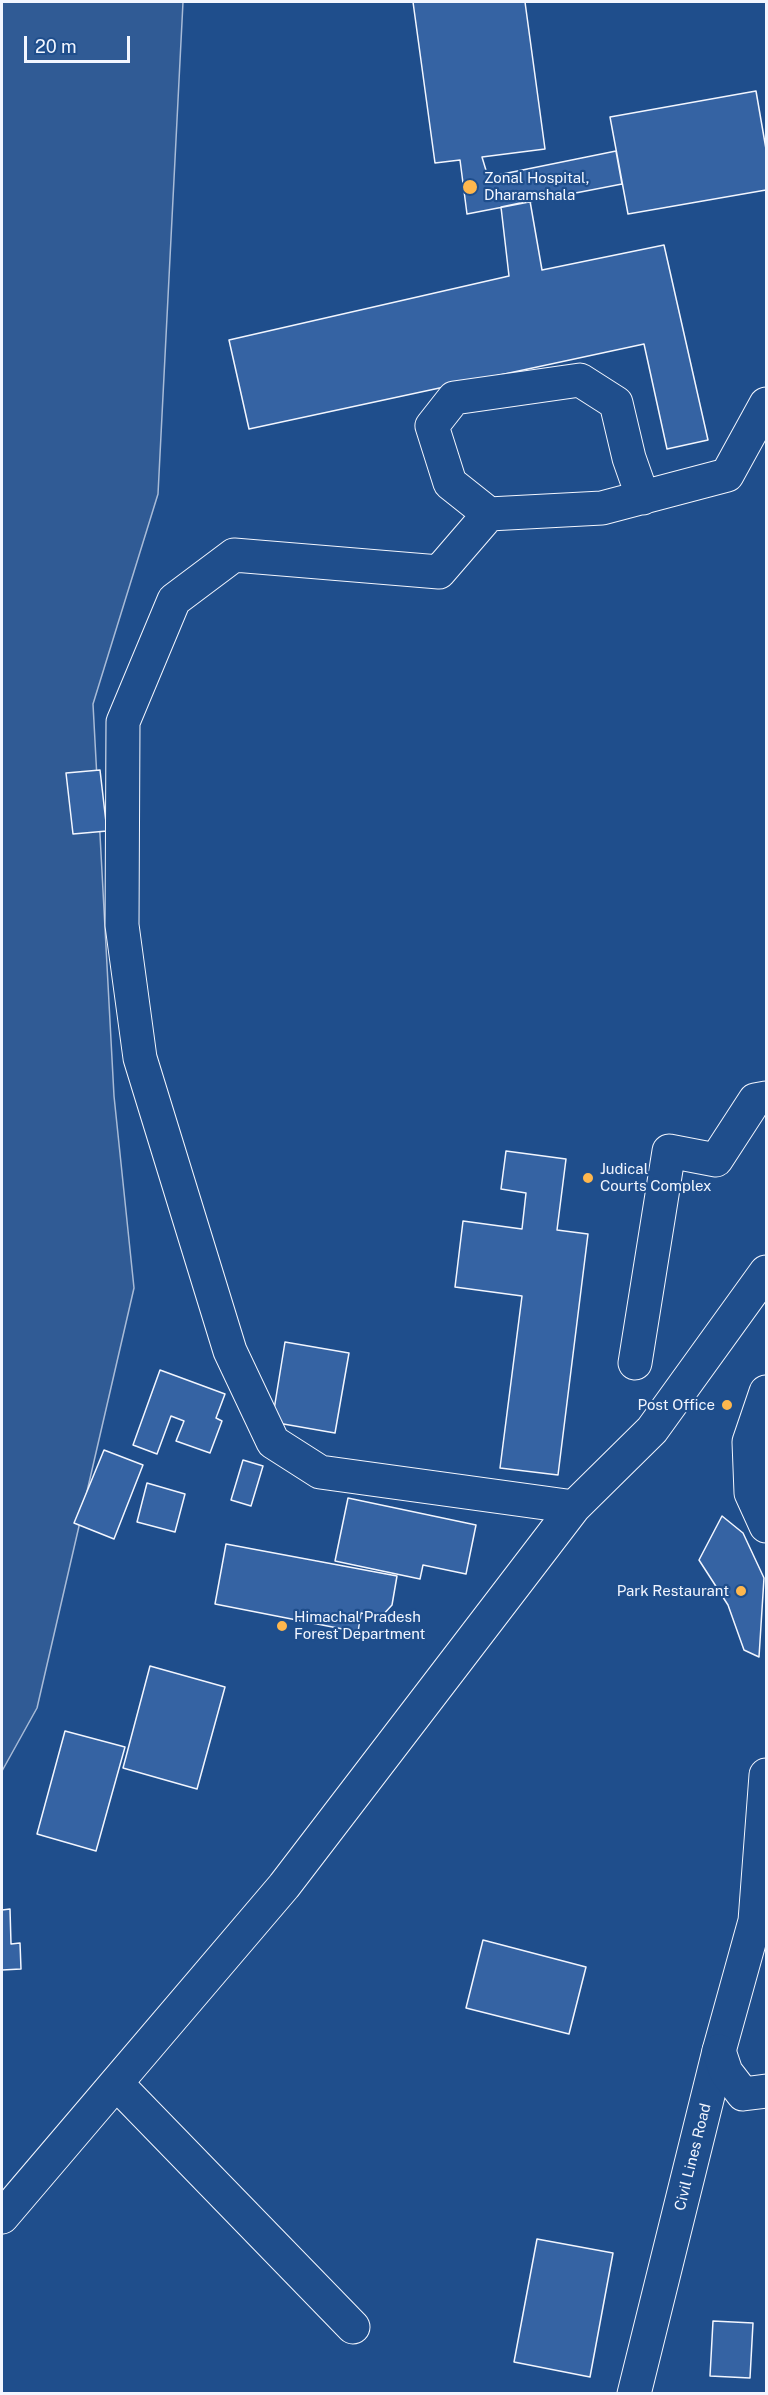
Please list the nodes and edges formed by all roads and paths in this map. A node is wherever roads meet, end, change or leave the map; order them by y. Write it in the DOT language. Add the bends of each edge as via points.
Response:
graph roads {
  1 [pos="766,404"];
  2 [pos="643,498"];
  3 [pos="489,514"];
  4 [pos="766,1098"];
  5 [pos="766,1272"];
  6 [pos="635,1363"];
  7 [pos="766,1392"];
  8 [pos="574,1507"];
  9 [pos="766,1526"];
  10 [pos="766,1775"];
  11 [pos="755,1921"];
  12 [pos="766,1961"];
  13 [pos="719,2051"];
  14 [pos="117,2083"];
  15 [pos="766,2091"];
  16 [pos="2,2217"];
  17 [pos="353,2327"];
  18 [pos="634,2394"];
  1 -- 2 [label="main road" via="727,475"];
  2 -- 3 [label="main road" via="602,508"];
  2 -- 3 [label="main road" via="616,404 580,380 454,398 432,426 450,483"];
  3 -- 8 [label="main road" via="438,572 234,555 174,600 123,722 122,925 140,1058 230,1351 273,1442 320,1472"];
  4 -- 6 [label="main road" via="755,1100 716,1160 669,1151"];
  5 -- 8 [label="main road" via="652,1430"];
  7 -- 9 [label="main road" via="749,1442 751,1492"];
  8 -- 14 [label="main road" via="284,1886"];
  10 -- 11 [label="main road"];
  11 -- 12 [label="main road"];
  11 -- 13 [label="main road, Civil Lines Road"];
  13 -- 15 [label="main road" via="726,2072 743,2094"];
  13 -- 18 [label="main road, Civil Lines Road"];
  14 -- 16 [label="main road"];
  14 -- 17 [label="main road"];
}
